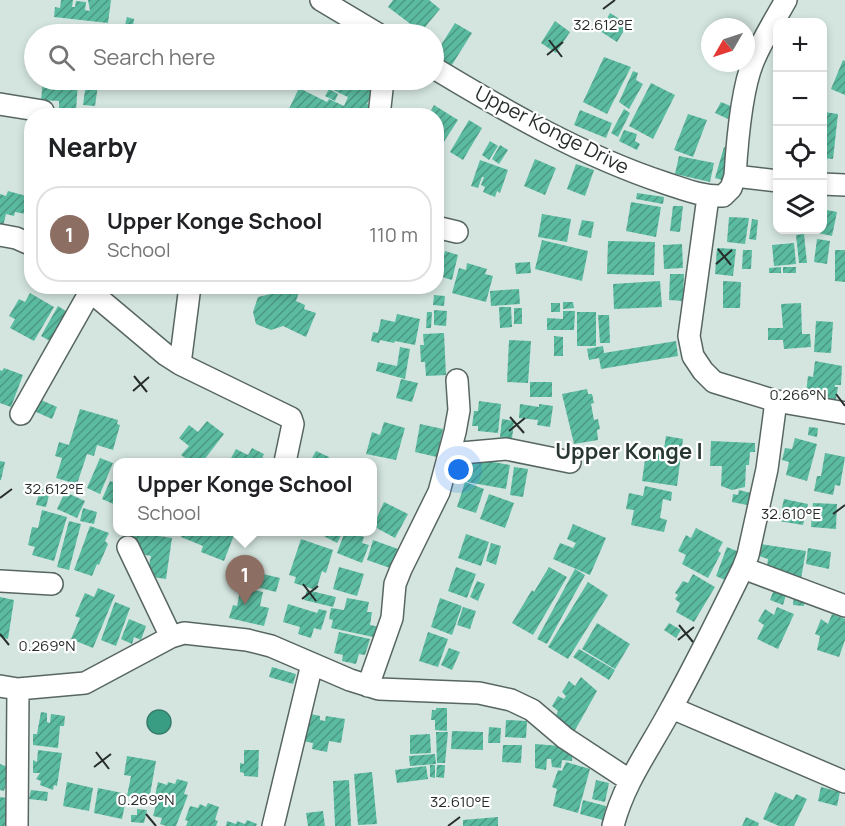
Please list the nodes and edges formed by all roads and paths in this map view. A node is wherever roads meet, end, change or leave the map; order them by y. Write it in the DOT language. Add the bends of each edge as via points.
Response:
graph roads {
  1 [pos="321,0"];
  2 [pos="786,0"];
  3 [pos="361,24"];
  4 [pos="444,74"];
  5 [pos="383,90"];
  6 [pos="0,104"];
  7 [pos="25,108"];
  8 [pos="380,108"];
  9 [pos="735,176"];
  10 [pos="773,181"];
  11 [pos="827,184"];
  12 [pos="845,185"];
  13 [pos="708,197"];
  14 [pos="444,228"];
  15 [pos="457,232"];
  16 [pos="0,235"];
  17 [pos="24,242"];
  18 [pos="84,294"];
  19 [pos="93,294"];
  20 [pos="189,294"];
  21 [pos="180,364"];
  22 [pos="458,380"];
  23 [pos="776,401"];
  24 [pos="845,413"];
  25 [pos="21,414"];
  26 [pos="450,454"];
  27 [pos="286,458"];
  28 [pos="570,462"];
  29 [pos="128,547"];
  30 [pos="743,568"];
  31 [pos="0,581"];
  32 [pos="52,584"];
  33 [pos="845,606"];
  34 [pos="171,637"];
  35 [pos="312,664"];
  36 [pos="368,686"];
  37 [pos="9,687"];
  38 [pos="672,708"];
  39 [pos="629,780"];
  40 [pos="845,782"];
  41 [pos="17,826"];
  42 [pos="273,826"];
  43 [pos="613,826"];
  1 -- 3 [label="street"];
  2 -- 9 [label="street" via="753,62 747,82"];
  4 -- 13 [label="street, Upper Konge Drive" via="592,155"];
  5 -- 8 [label="street"];
  6 -- 7 [label="street"];
  9 -- 10 [label="street"];
  9 -- 13 [label="street" via="723,196"];
  11 -- 12 [label="street"];
  13 -- 23 [label="street" via="689,336 693,356 714,382"];
  14 -- 15 [label="street"];
  16 -- 17 [label="street"];
  18 -- 25 [label="street"];
  19 -- 21 [label="street"];
  20 -- 21 [label="street"];
  21 -- 27 [label="street" via="291,418"];
  22 -- 26 [label="street" via="459,411"];
  23 -- 24 [label="street"];
  23 -- 30 [label="street" via="767,469"];
  26 -- 28 [label="street" via="506,449"];
  26 -- 36 [label="street" via="439,492 395,584 392,618"];
  29 -- 34 [label="street"];
  30 -- 33 [label="street"];
  30 -- 38 [label="street"];
  31 -- 32 [label="street"];
  34 -- 35 [label="street" via="184,633 247,640"];
  34 -- 37 [label="street" via="85,683"];
  35 -- 36 [label="street"];
  35 -- 42 [label="street"];
  36 -- 39 [label="street" via="479,693 512,700 532,710 565,738"];
  37 -- 41 [label="street"];
  38 -- 39 [label="street"];
  38 -- 40 [label="street"];
  39 -- 43 [label="street"];
}
